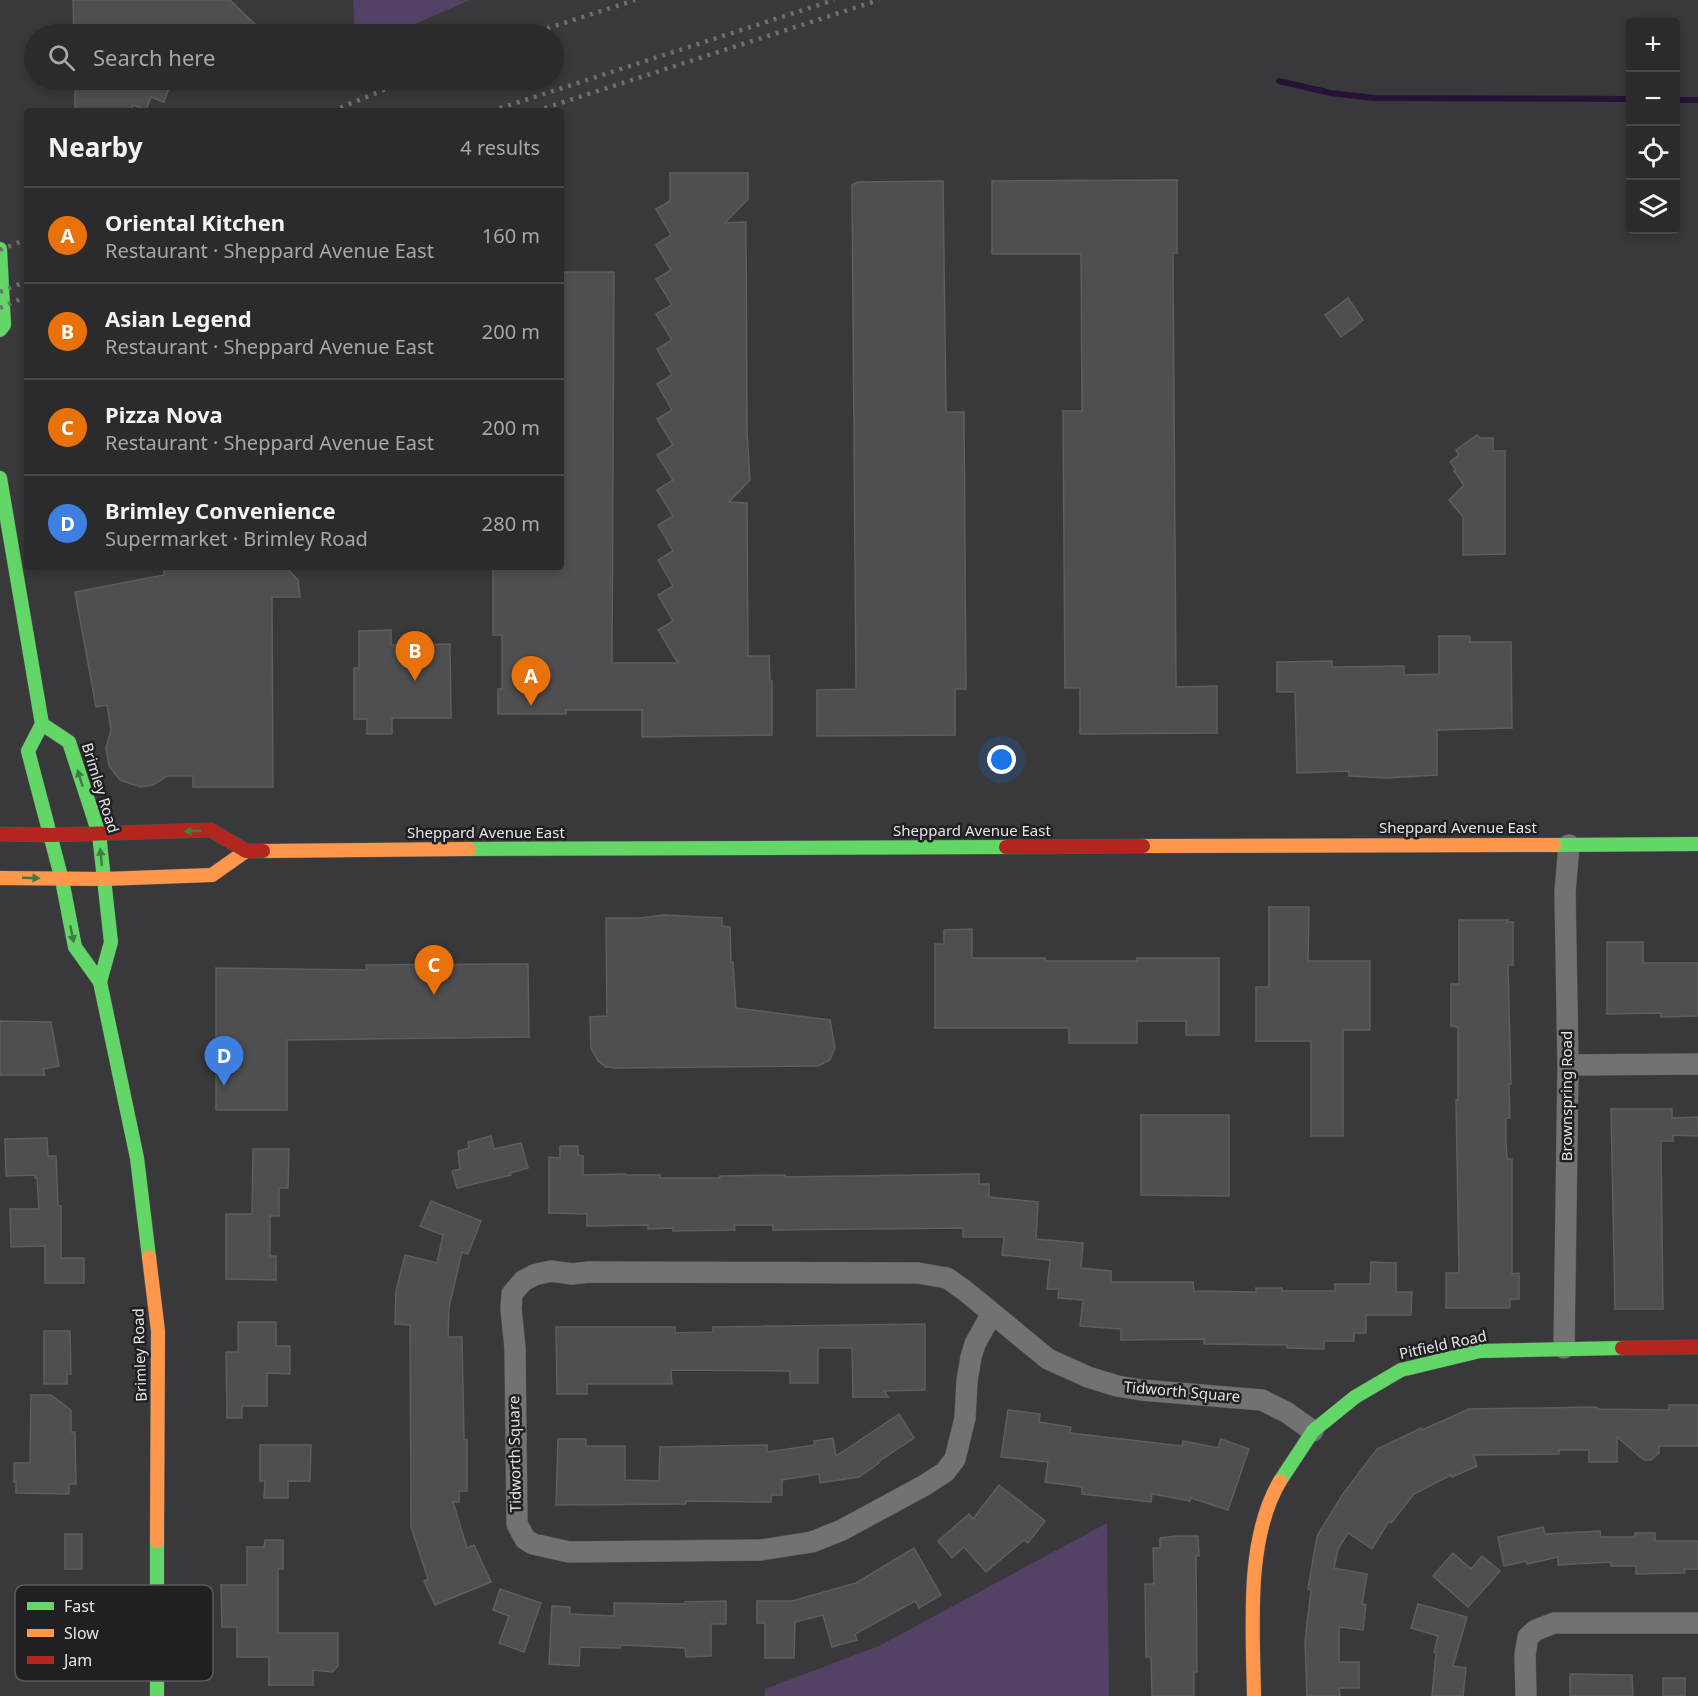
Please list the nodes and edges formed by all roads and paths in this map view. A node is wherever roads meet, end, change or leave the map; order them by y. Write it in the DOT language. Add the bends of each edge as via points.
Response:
graph roads {
  1 [pos="0,249"];
  2 [pos="0,330"];
  3 [pos="0,478"];
  4 [pos="42,724"];
  5 [pos="0,834"];
  6 [pos="99,834"];
  7 [pos="51,835"];
  8 [pos="1698,844"];
  9 [pos="1569,845"];
  10 [pos="246,851"];
  11 [pos="0,878"];
  12 [pos="104,879"];
  13 [pos="62,880"];
  14 [pos="99,982"];
  15 [pos="1568,1065"];
  16 [pos="1698,1065"];
  17 [pos="992,1313"];
  18 [pos="1698,1347"];
  19 [pos="1564,1348"];
  20 [pos="1313,1431"];
  21 [pos="157,1585"];
  22 [pos="1698,1623"];
  23 [pos="157,1681"];
  24 [pos="157,1696"];
  25 [pos="1254,1696"];
  26 [pos="1526,1696"];
  1 -- 2 [label="main road" via="4,325"];
  3 -- 4 [label="main road"];
  6 -- 4 [label="main road, Brimley Road, one-way" via="69,742"];
  4 -- 7 [label="main road, Brimley Road" via="28,751"];
  5 -- 7 [label="main road"];
  6 -- 7 [label="main road"];
  10 -- 6 [label="main road, one-way" via="211,830"];
  12 -- 6 [label="main road, Brimley Road, one-way"];
  7 -- 13 [label="main road, Brimley Road"];
  8 -- 9 [label="main road, Sheppard Avenue East"];
  9 -- 10 [label="main road, Sheppard Avenue East"];
  9 -- 15 [label="street, Brownspring Road" via="1565,892"];
  10 -- 12 [label="main road" via="212,875"];
  11 -- 13 [label="main road, one-way"];
  12 -- 13 [label="main road"];
  12 -- 14 [label="main road, Brimley Road" via="111,942"];
  13 -- 14 [label="main road, Brimley Road, one-way" via="75,947"];
  14 -- 21 [label="main road, Brimley Road" via="137,1158 158,1330"];
  15 -- 16 [label="street"];
  15 -- 19 [label="street, Brownspring Road"];
  17 -- 17 [label="street, Tidworth Square" via="947,1278 918,1273 551,1271 534,1275 512,1294 517,1524 525,1539 533,1544 569,1552 761,1550 812,1542 842,1530 925,1485 955,1460 965,1418 971,1357"];
  17 -- 20 [label="street, Tidworth Square" via="1048,1359 1088,1377 1141,1390 1262,1400"];
  18 -- 19 [label="main road, Pitfield Road"];
  19 -- 20 [label="main road, Pitfield Road" via="1480,1351 1401,1370 1355,1397"];
  20 -- 25 [label="main road, Pitfield Road" via="1274,1490 1264,1521 1253,1574"];
  22 -- 26 [label="street" via="1554,1623 1536,1630 1528,1637 1525,1655"];
  23 -- 24 [label="main road, Brimley Road"];
}
